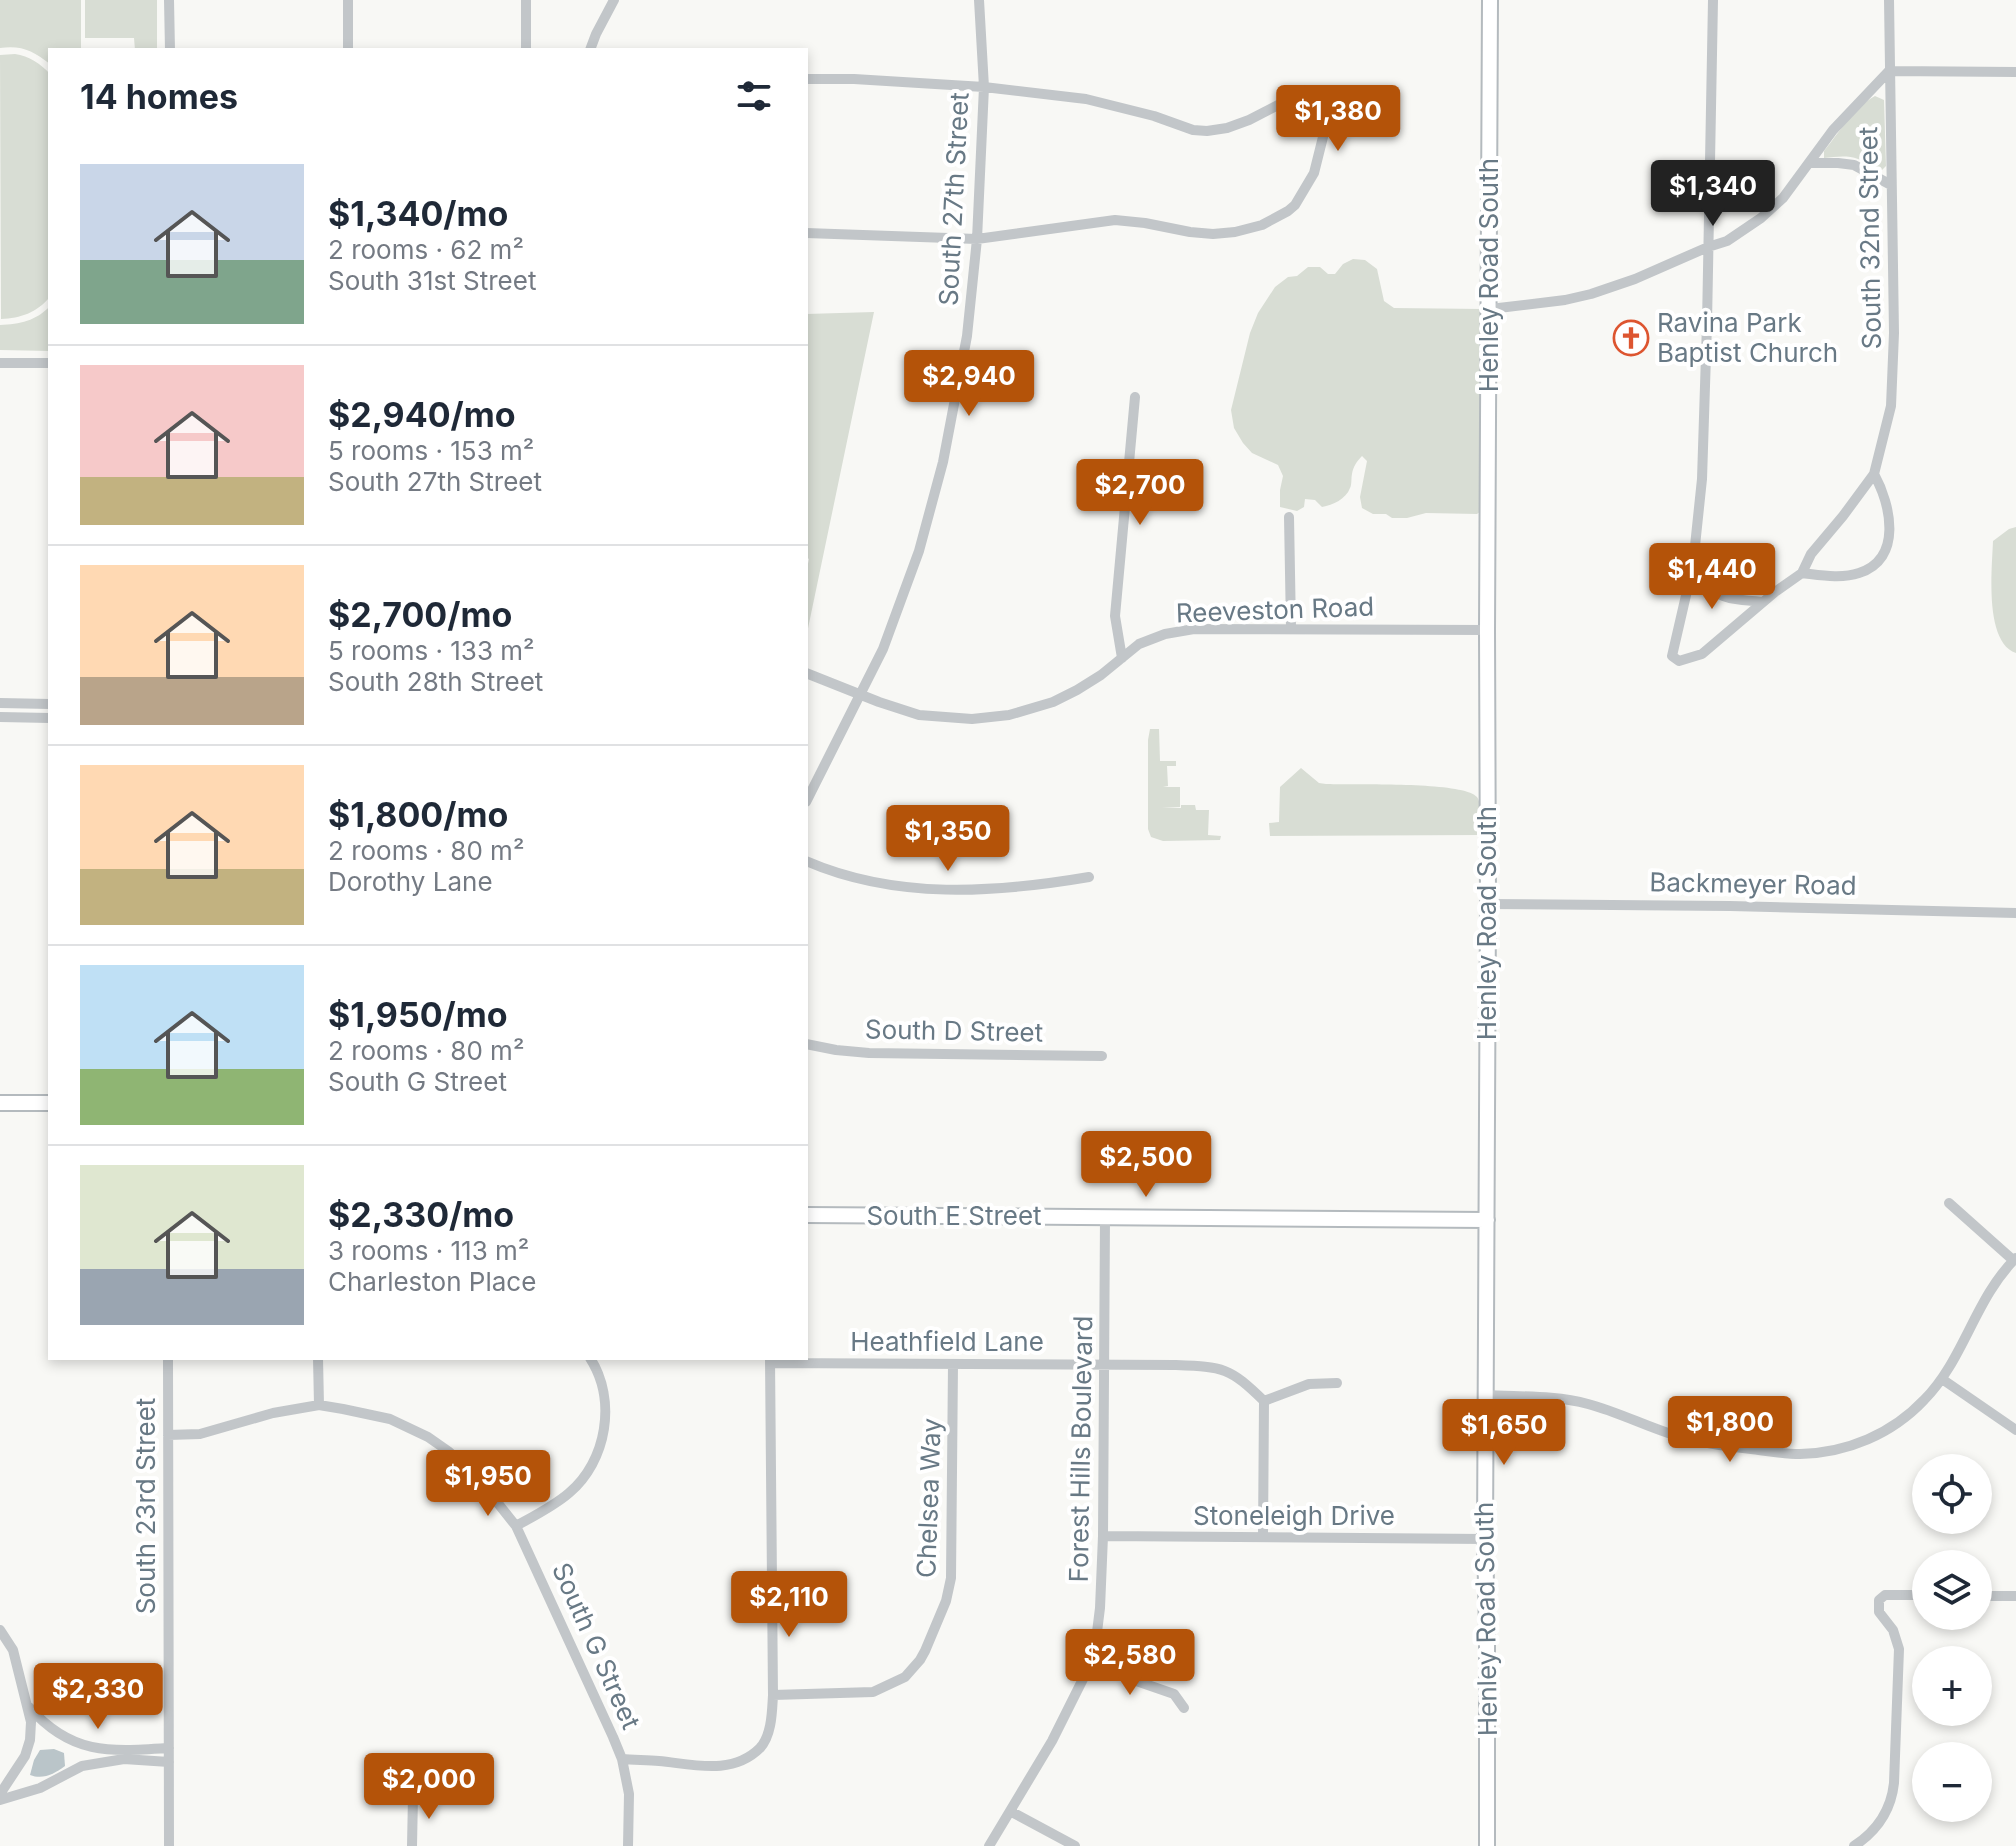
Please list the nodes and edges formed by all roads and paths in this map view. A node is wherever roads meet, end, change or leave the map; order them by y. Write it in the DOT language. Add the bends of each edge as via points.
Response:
graph roads {
  1 [pos="169,0"];
  2 [pos="348,0"];
  3 [pos="526,0"];
  4 [pos="614,0"];
  5 [pos="979,0"];
  6 [pos="1490,0"];
  7 [pos="1713,0"];
  8 [pos="1889,0"];
  9 [pos="170,48"];
  10 [pos="348,48"];
  11 [pos="526,48"];
  12 [pos="591,48"];
  13 [pos="1889,71"];
  14 [pos="2016,72"];
  15 [pos="808,79"];
  16 [pos="984,87"];
  17 [pos="1810,163"];
  18 [pos="1891,185"];
  19 [pos="808,233"];
  20 [pos="977,239"];
  21 [pos="1708,247"];
  22 [pos="1490,309"];
  23 [pos="0,363"];
  24 [pos="48,363"];
  25 [pos="1135,397"];
  26 [pos="1874,474"];
  27 [pos="1289,517"];
  28 [pos="1693,565"];
  29 [pos="1802,573"];
  30 [pos="1763,602"];
  31 [pos="1291,628"];
  32 [pos="1487,630"];
  33 [pos="1122,658"];
  34 [pos="808,674"];
  35 [pos="860,695"];
  36 [pos="0,703"];
  37 [pos="48,704"];
  38 [pos="0,717"];
  39 [pos="48,718"];
  40 [pos="808,798"];
  41 [pos="808,862"];
  42 [pos="1089,877"];
  43 [pos="1488,904"];
  44 [pos="2016,913"];
  45 [pos="808,1044"];
  46 [pos="1102,1056"];
  47 [pos="0,1103"];
  48 [pos="48,1103"];
  49 [pos="1949,1203"];
  50 [pos="808,1215"];
  51 [pos="1105,1218"];
  52 [pos="1487,1220"];
  53 [pos="2014,1259"];
  54 [pos="168,1360"];
  55 [pos="318,1360"];
  56 [pos="591,1360"];
  57 [pos="770,1360"];
  58 [pos="953,1364"];
  59 [pos="1105,1365"];
  60 [pos="1942,1379"];
  61 [pos="1337,1383"];
  62 [pos="1486,1395"];
  63 [pos="1264,1401"];
  64 [pos="319,1405"];
  65 [pos="2016,1430"];
  66 [pos="168,1435"];
  67 [pos="516,1526"];
  68 [pos="1103,1536"];
  69 [pos="1263,1537"];
  70 [pos="1485,1539"];
  71 [pos="1912,1595"];
  72 [pos="1992,1596"];
  73 [pos="2016,1596"];
  74 [pos="0,1630"];
  75 [pos="1090,1665"];
  76 [pos="773,1695"];
  77 [pos="28,1706"];
  78 [pos="1184,1708"];
  79 [pos="169,1748"];
  80 [pos="622,1759"];
  81 [pos="169,1762"];
  82 [pos="0,1794"];
  83 [pos="413,1796"];
  84 [pos="0,1800"];
  85 [pos="1010,1811"];
  86 [pos="169,1846"];
  87 [pos="412,1846"];
  88 [pos="628,1846"];
  89 [pos="989,1846"];
  90 [pos="1075,1846"];
  91 [pos="1487,1846"];
  92 [pos="1854,1846"];
  1 -- 9 [label="street"];
  2 -- 10 [label="street"];
  3 -- 11 [label="street"];
  4 -- 12 [label="street"];
  5 -- 16 [label="street, South 27th Street"];
  6 -- 22 [label="street, Henley Road South"];
  7 -- 21 [label="street"];
  8 -- 13 [label="street, South 32nd Street"];
  13 -- 14 [label="street"];
  13 -- 17 [label="street" via="1833,130"];
  13 -- 18 [label="street, South 32nd Street"];
  15 -- 16 [label="street"];
  16 -- 20 [label="street, South 27th Street"];
  16 -- 20 [label="street" via="1086,99 1207,131 1292,103 1315,115 1323,137 1314,173 1295,205 1249,229 1213,234 1115,220"];
  17 -- 18 [label="street" via="1854,165"];
  17 -- 21 [label="street" via="1761,218"];
  18 -- 26 [label="street, South 32nd Street" via="1891,406"];
  19 -- 20 [label="street"];
  20 -- 35 [label="street, South 27th Street" via="967,336 943,462 919,551"];
  21 -- 22 [label="street" via="1591,294"];
  21 -- 28 [label="street" via="1704,429"];
  22 -- 32 [label="street, Henley Road South"];
  23 -- 24 [label="street"];
  25 -- 33 [label="street" via="1115,616"];
  26 -- 29 [label="street, South 32nd Street"];
  26 -- 29 [label="street" via="1889,525 1889,544 1879,561 1854,575"];
  27 -- 31 [label="street"];
  28 -- 30 [label="street" via="1719,596"];
  28 -- 30 [label="street, South 32nd Street" via="1672,656 1681,661 1702,654"];
  29 -- 30 [label="street, South 32nd Street"];
  31 -- 32 [label="street, Reeveston Road"];
  31 -- 33 [label="street, Reeveston Road" via="1165,634"];
  32 -- 43 [label="street, Henley Road South"];
  33 -- 35 [label="street, Reeveston Road" via="1053,702 1009,715 919,715"];
  34 -- 35 [label="street, Reeveston Road"];
  35 -- 40 [label="street, South 27th Street"];
  36 -- 37 [label="street"];
  38 -- 39 [label="street"];
  41 -- 42 [label="street" via="856,878 928,889 1012,888"];
  43 -- 44 [label="street, Backmeyer Road"];
  43 -- 52 [label="street, Henley Road South"];
  45 -- 46 [label="street, South D Street" via="869,1053"];
  47 -- 48 [label="street"];
  49 -- 53 [label="street"];
  50 -- 51 [label="street, South E Street"];
  51 -- 52 [label="street, South E Street"];
  51 -- 59 [label="street, Forest Hills Boulevard"];
  52 -- 62 [label="street, Henley Road South"];
  53 -- 60 [label="street"];
  54 -- 66 [label="street, South 23rd Street"];
  55 -- 64 [label="street"];
  56 -- 67 [label="street" via="606,1409 594,1462 569,1494"];
  57 -- 58 [label="street, Heathfield Lane"];
  57 -- 76 [label="street"];
  58 -- 59 [label="street, Heathfield Lane"];
  58 -- 76 [label="street, Chelsea Way" via="951,1578 925,1651 905,1677 881,1690"];
  59 -- 63 [label="street, Heathfield Lane" via="1211,1367 1230,1372"];
  59 -- 68 [label="street, Forest Hills Boulevard"];
  60 -- 62 [label="street" via="1914,1410 1881,1433 1842,1448 1797,1454 1685,1438 1571,1400"];
  60 -- 65 [label="street"];
  61 -- 63 [label="street" via="1309,1384"];
  62 -- 70 [label="street, Henley Road South"];
  63 -- 69 [label="street"];
  64 -- 66 [label="street, South G Street" via="200,1434"];
  64 -- 67 [label="street, South G Street" via="390,1419 428,1437 477,1477"];
  66 -- 79 [label="street, South 23rd Street"];
  67 -- 80 [label="street, South G Street"];
  68 -- 69 [label="street, Stoneleigh Drive"];
  68 -- 75 [label="street, Forest Hills Boulevard" via="1100,1608"];
  69 -- 70 [label="street, Stoneleigh Drive"];
  70 -- 91 [label="street, Henley Road South"];
  71 -- 92 [label="street" via="1885,1595 1879,1600 1879,1612 1899,1649 1893,1797 1884,1817"];
  72 -- 73 [label="street"];
  74 -- 77 [label="street" via="13,1650"];
  75 -- 78 [label="street" via="1174,1694"];
  75 -- 85 [label="street, Forest Hills Boulevard"];
  76 -- 80 [label="street" via="762,1746 738,1761 705,1767"];
  77 -- 79 [label="street" via="58,1735 75,1743 93,1748"];
  77 -- 82 [label="street" via="30,1740 25,1756"];
  79 -- 81 [label="street, South 23rd Street"];
  80 -- 88 [label="street, South G Street" via="629,1794"];
  81 -- 84 [label="street" via="124,1759 82,1766 40,1788"];
  81 -- 86 [label="street, South 23rd Street"];
  83 -- 87 [label="street"];
  85 -- 89 [label="street, Forest Hills Boulevard"];
  85 -- 90 [label="street"];
}
